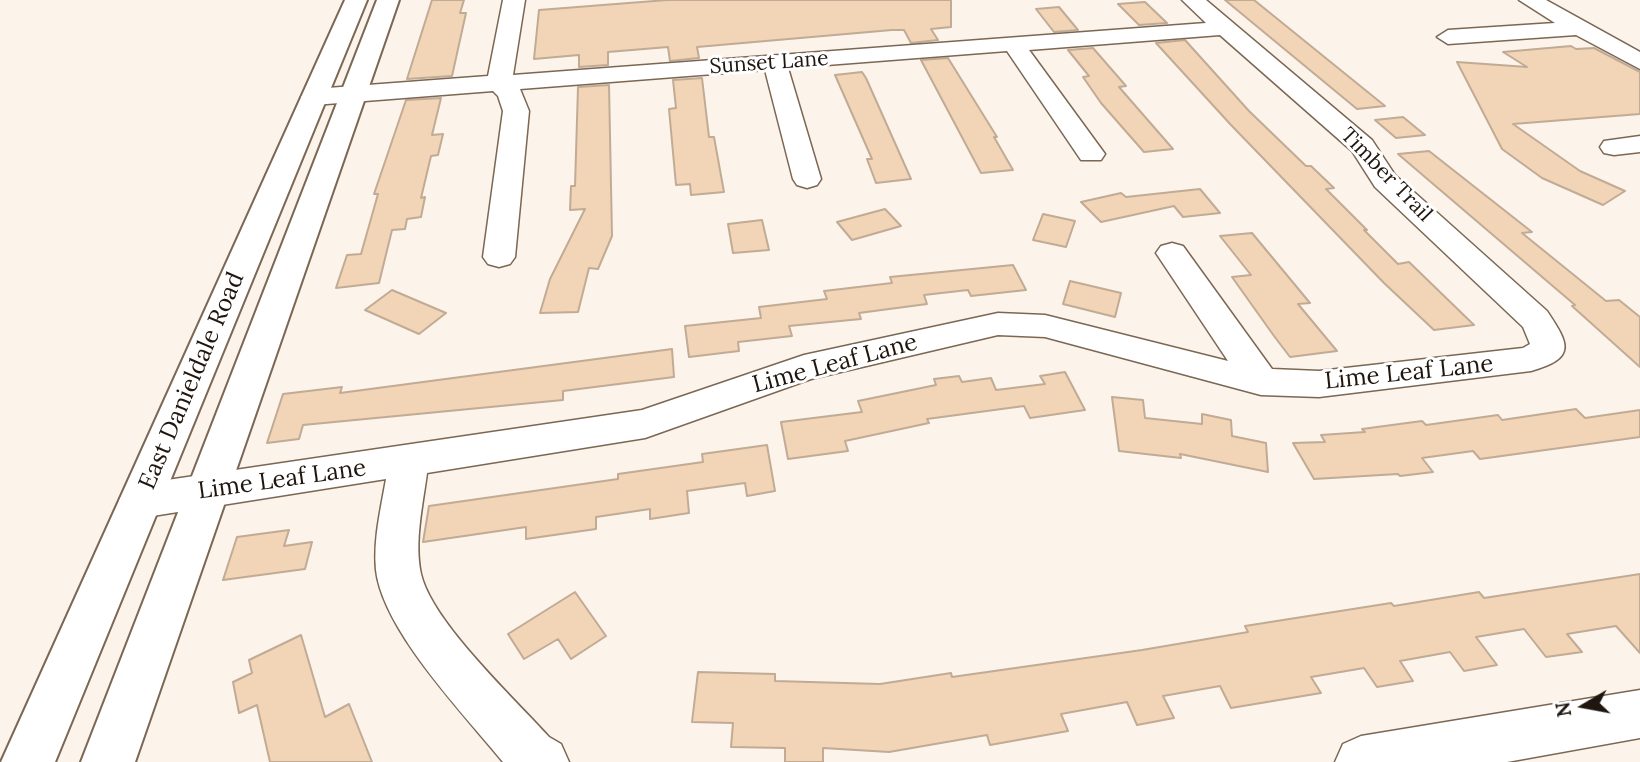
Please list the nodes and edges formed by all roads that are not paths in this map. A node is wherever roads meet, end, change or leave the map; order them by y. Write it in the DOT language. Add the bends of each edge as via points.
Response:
graph roads {
  1 [pos="356,0"];
  2 [pos="388,0"];
  3 [pos="514,0"];
  4 [pos="1193,0"];
  5 [pos="1530,0"];
  6 [pos="1223,28"];
  7 [pos="1580,28"];
  8 [pos="1448,37"];
  9 [pos="1013,44"];
  10 [pos="1640,62"];
  11 [pos="775,63"];
  12 [pos="499,83"];
  13 [pos="353,95"];
  14 [pos="314,97"];
  15 [pos="1091,154"];
  16 [pos="807,179"];
  17 [pos="1172,253"];
  18 [pos="499,257"];
  19 [pos="1531,359"];
  20 [pos="1261,382"];
  21 [pos="408,462"];
  22 [pos="207,490"];
  23 [pos="140,501"];
  24 [pos="1640,714"];
  25 [pos="28,762"];
  26 [pos="108,762"];
  27 [pos="543,762"];
  28 [pos="1361,762"];
  1 -- 14 [label="main road, East Danieldale Road"];
  2 -- 13 [label="main road, East Danieldale Road"];
  3 -- 12 [label="street"];
  4 -- 6 [label="street, Timber Trail"];
  5 -- 7 [label="street"];
  6 -- 9 [label="street, Sunset Lane"];
  6 -- 19 [label="street, Timber Trail" via="1362,146 1385,181 1535,319 1548,339 1547,350"];
  7 -- 8 [label="street"];
  7 -- 10 [label="street"];
  9 -- 11 [label="street, Sunset Lane"];
  9 -- 15 [label="street"];
  11 -- 12 [label="street, Sunset Lane"];
  11 -- 16 [label="street"];
  12 -- 13 [label="street, Sunset Lane"];
  12 -- 18 [label="street" via="510,93 516,111"];
  13 -- 14 [label="street, Sunset Lane"];
  13 -- 22 [label="main road, East Danieldale Road"];
  14 -- 23 [label="main road, East Danieldale Road"];
  17 -- 20 [label="street"];
  19 -- 20 [label="street, Lime Leaf Lane" via="1319,384"];
  20 -- 21 [label="street, Lime Leaf Lane" via="1045,326 998,324 804,368 645,424"];
  21 -- 22 [label="street, Lime Leaf Lane"];
  21 -- 27 [label="street" via="399,573 407,598 425,627 531,755"];
  22 -- 23 [label="street, Lime Leaf Lane"];
  22 -- 26 [label="main road, East Danieldale Road"];
  23 -- 25 [label="main road, East Danieldale Road"];
  24 -- 28 [label="street"];
}
